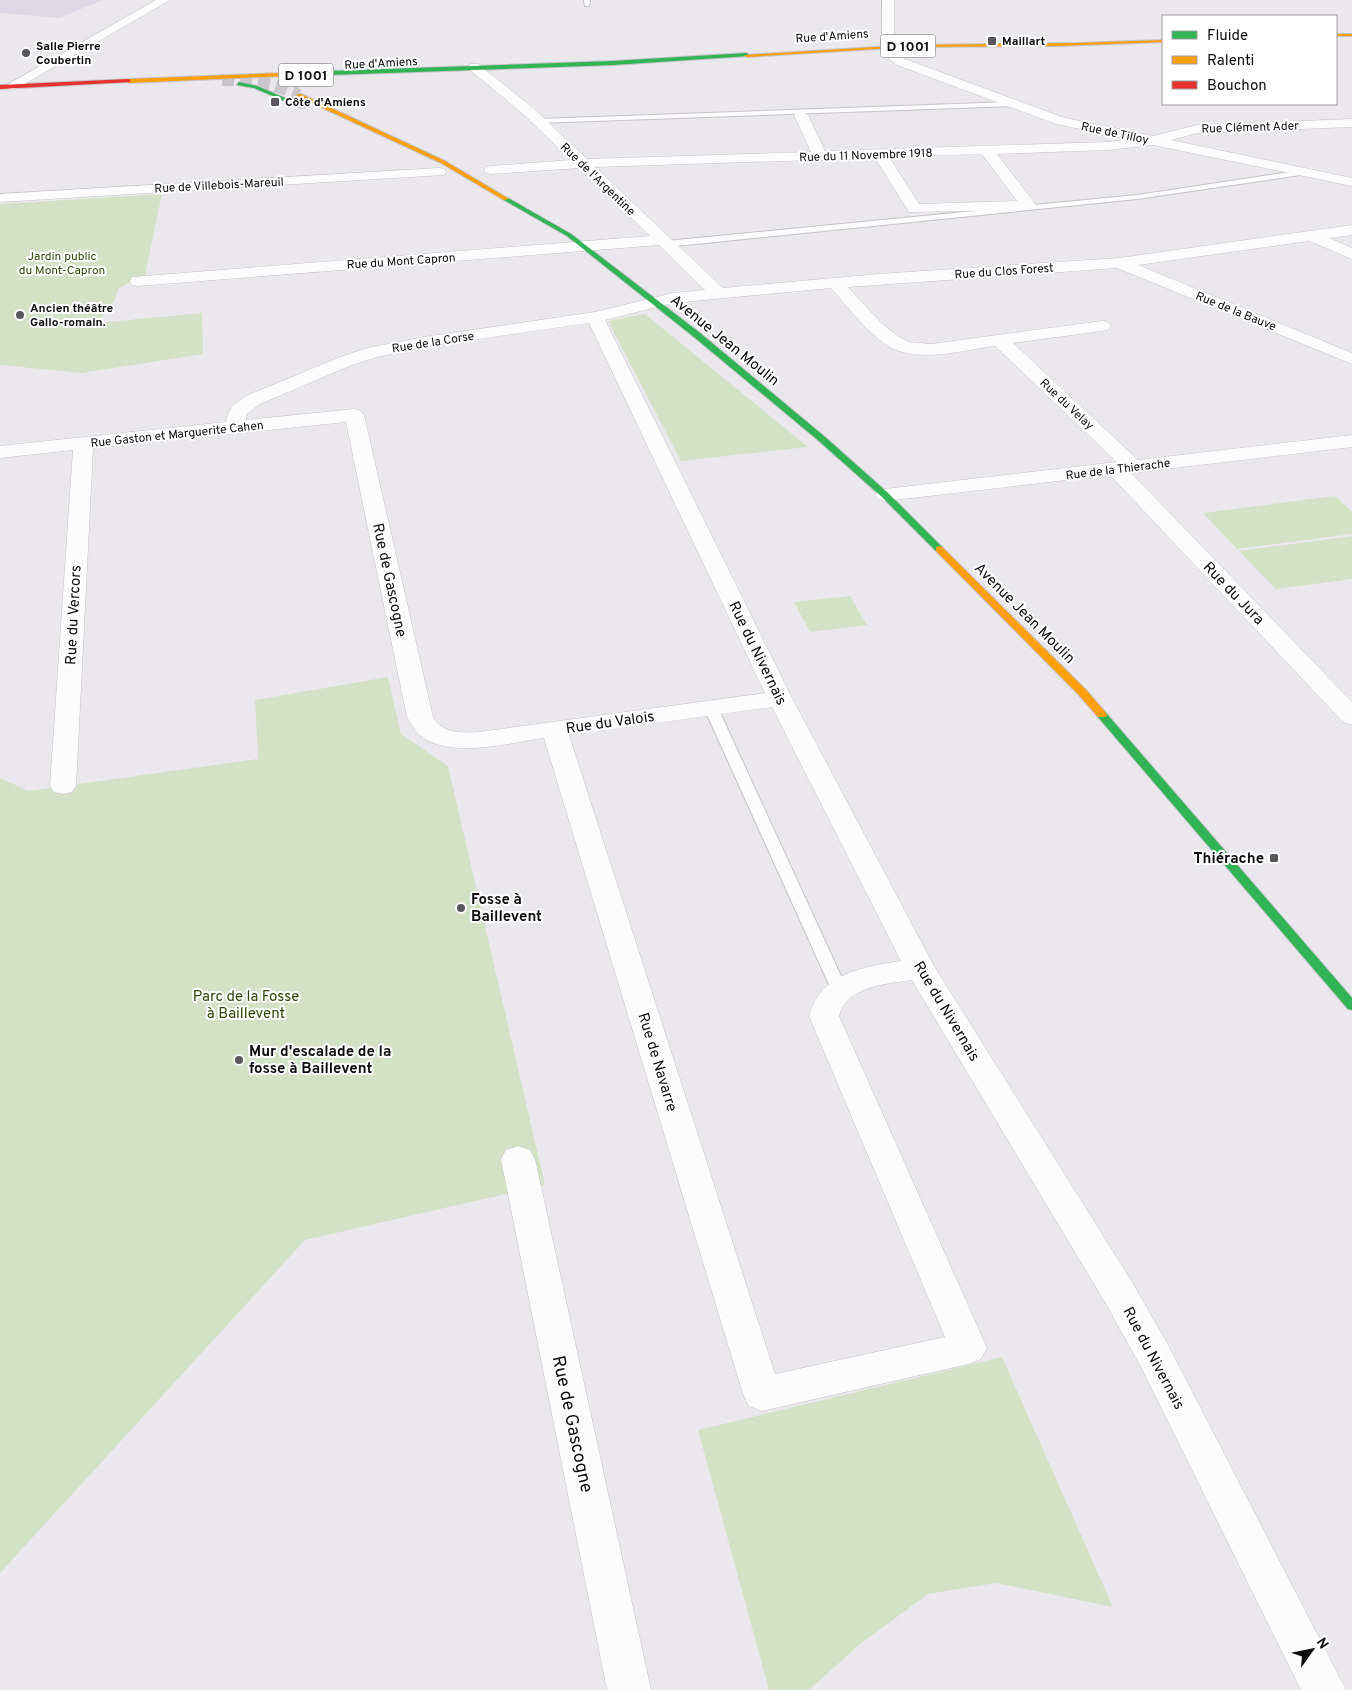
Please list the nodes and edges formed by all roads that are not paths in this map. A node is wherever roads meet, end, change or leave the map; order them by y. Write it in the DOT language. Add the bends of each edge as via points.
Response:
graph roads {
  1 [pos="164,0"];
  2 [pos="888,0"];
  3 [pos="1352,36"];
  4 [pos="1337,37"];
  5 [pos="1162,41"];
  6 [pos="888,50"];
  7 [pos="477,69"];
  8 [pos="270,75"];
  9 [pos="222,80"];
  10 [pos="290,83"];
  11 [pos="239,84"];
  12 [pos="255,87"];
  13 [pos="4,88"];
  14 [pos="0,95"];
  15 [pos="300,95"];
  16 [pos="1011,104"];
  17 [pos="303,107"];
  18 [pos="801,116"];
  19 [pos="538,121"];
  20 [pos="1352,124"];
  21 [pos="1150,141"];
  22 [pos="987,151"];
  23 [pos="880,154"];
  24 [pos="820,156"];
  25 [pos="582,164"];
  26 [pos="1352,169"];
  27 [pos="490,170"];
  28 [pos="439,172"];
  29 [pos="1304,172"];
  30 [pos="1332,178"];
  31 [pos="1352,182"];
  32 [pos="0,198"];
  33 [pos="526,224"];
  34 [pos="1352,230"];
  35 [pos="1313,237"];
  36 [pos="550,238"];
  37 [pos="665,242"];
  38 [pos="584,246"];
  39 [pos="567,248"];
  40 [pos="1352,254"];
  41 [pos="1119,263"];
  42 [pos="138,282"];
  43 [pos="835,284"];
  44 [pos="633,286"];
  45 [pos="719,294"];
  46 [pos="655,303"];
  47 [pos="595,317"];
  48 [pos="1102,326"];
  49 [pos="999,340"];
  50 [pos="1352,359"];
  51 [pos="354,415"];
  52 [pos="236,427"];
  53 [pos="1352,441"];
  54 [pos="83,444"];
  55 [pos="0,452"];
  56 [pos="1126,469"];
  57 [pos="885,495"];
  58 [pos="780,698"];
  59 [pos="711,708"];
  60 [pos="1352,717"];
  61 [pos="554,729"];
  62 [pos="440,737"];
  63 [pos="63,786"];
  64 [pos="920,968"];
  65 [pos="839,989"];
  66 [pos="1352,1006"];
  67 [pos="518,1159"];
  68 [pos="629,1690"];
  69 [pos="1324,1690"];
  1 -- 13 [label="street"];
  2 -- 6 [label="street"];
  3 -- 4 [label="street"];
  5 -- 6 [label="street, Rue d'Amiens / D 1001"];
  6 -- 7 [label="street, Rue d'Amiens / D 1001"];
  6 -- 16 [label="street, Rue de Tilloy" via="900,62"];
  7 -- 8 [label="street, Rue d'Amiens / D 1001"];
  7 -- 10 [label="street, Rue d'Amiens / D 1001"];
  7 -- 19 [label="street, Rue de l'Argentine"];
  8 -- 10 [label="street"];
  8 -- 13 [label="street, Rue d'Amiens / D 1001"];
  9 -- 13 [label="street"];
  10 -- 11 [label="street, Rue d'Amiens / D 1001"];
  10 -- 12 [label="street" via="273,88"];
  10 -- 17 [label="street" via="284,90 285,94"];
  11 -- 12 [label="street"];
  11 -- 14 [label="street, Rue d'Amiens / D 1001"];
  12 -- 17 [label="street"];
  15 -- 38 [label="street, Avenue Jean Moulin" via="452,166"];
  16 -- 19 [label="lane"];
  16 -- 21 [label="street, Rue de Tilloy" via="1067,123"];
  17 -- 28 [label="street"];
  18 -- 24 [label="street"];
  19 -- 25 [label="street, Rue de l'Argentine"];
  20 -- 21 [label="street, Rue Clément Ader" via="1197,129"];
  21 -- 22 [label="street, Rue du 11 Novembre 1918" via="1114,146"];
  21 -- 29 [label="street, Rue de Tilloy"];
  22 -- 23 [label="street, Rue du 11 Novembre 1918"];
  22 -- 23 [label="street" via="1028,205 914,209"];
  23 -- 24 [label="street, Rue du 11 Novembre 1918"];
  24 -- 25 [label="street, Rue du 11 Novembre 1918"];
  25 -- 27 [label="street"];
  25 -- 37 [label="street, Rue de l'Argentine"];
  26 -- 30 [label="street"];
  28 -- 32 [label="street, Rue de Villebois-Mareuil"];
  28 -- 33 [label="street"];
  29 -- 30 [label="street, Rue de Tilloy"];
  29 -- 37 [label="lane" via="1136,197"];
  30 -- 31 [label="street, Rue de Tilloy"];
  34 -- 35 [label="street, Rue du Clos Forest"];
  35 -- 40 [label="street"];
  35 -- 41 [label="street, Rue du Clos Forest"];
  36 -- 39 [label="street, Avenue Jean Moulin"];
  37 -- 38 [label="street, Rue du Mont Capron"];
  37 -- 45 [label="street, Rue de l'Argentine"];
  38 -- 39 [label="street, Rue du Mont Capron"];
  38 -- 44 [label="street, Avenue Jean Moulin"];
  39 -- 42 [label="street, Rue du Mont Capron"];
  39 -- 44 [label="street, Avenue Jean Moulin"];
  41 -- 43 [label="street, Rue du Clos Forest"];
  41 -- 50 [label="street, Rue de la Bauve"];
  43 -- 45 [label="street, Rue du Clos Forest"];
  43 -- 49 [label="street" via="888,338 900,345 931,349"];
  44 -- 46 [label="street, Avenue Jean Moulin"];
  45 -- 46 [label="street, Rue du Clos Forest"];
  46 -- 47 [label="street, Rue de la Corse"];
  46 -- 57 [label="street, Avenue Jean Moulin" via="801,421"];
  47 -- 52 [label="street, Rue de la Corse" via="410,345 360,356 244,404 236,413"];
  47 -- 58 [label="street, Rue du Nivernais"];
  48 -- 49 [label="street"];
  49 -- 56 [label="street, Rue du Velay"];
  51 -- 52 [label="street, Rue Gaston et Marguerite Cahen"];
  51 -- 62 [label="street, Rue de Gascogne" via="420,717 427,728"];
  52 -- 54 [label="street, Rue Gaston et Marguerite Cahen"];
  53 -- 56 [label="street, Rue de la Thierache"];
  54 -- 55 [label="street, Rue Gaston et Marguerite Cahen"];
  54 -- 63 [label="street, Rue du Vercors"];
  56 -- 57 [label="street, Rue de la Thierache"];
  56 -- 60 [label="street, Rue du Jura"];
  57 -- 66 [label="street, Avenue Jean Moulin" via="1083,693"];
  58 -- 59 [label="street, Rue du Valois"];
  58 -- 64 [label="street, Rue du Nivernais"];
  59 -- 61 [label="street, Rue du Valois"];
  59 -- 65 [label="lane"];
  61 -- 62 [label="street, Rue du Valois" via="467,741"];
  61 -- 65 [label="street, Rue de Navarre" via="762,1394 968,1348 824,1016 824,1006"];
  64 -- 65 [label="street" via="867,979"];
  64 -- 69 [label="street, Rue du Nivernais" via="1127,1307"];
  67 -- 68 [label="street, Rue de Gascogne"];
}
